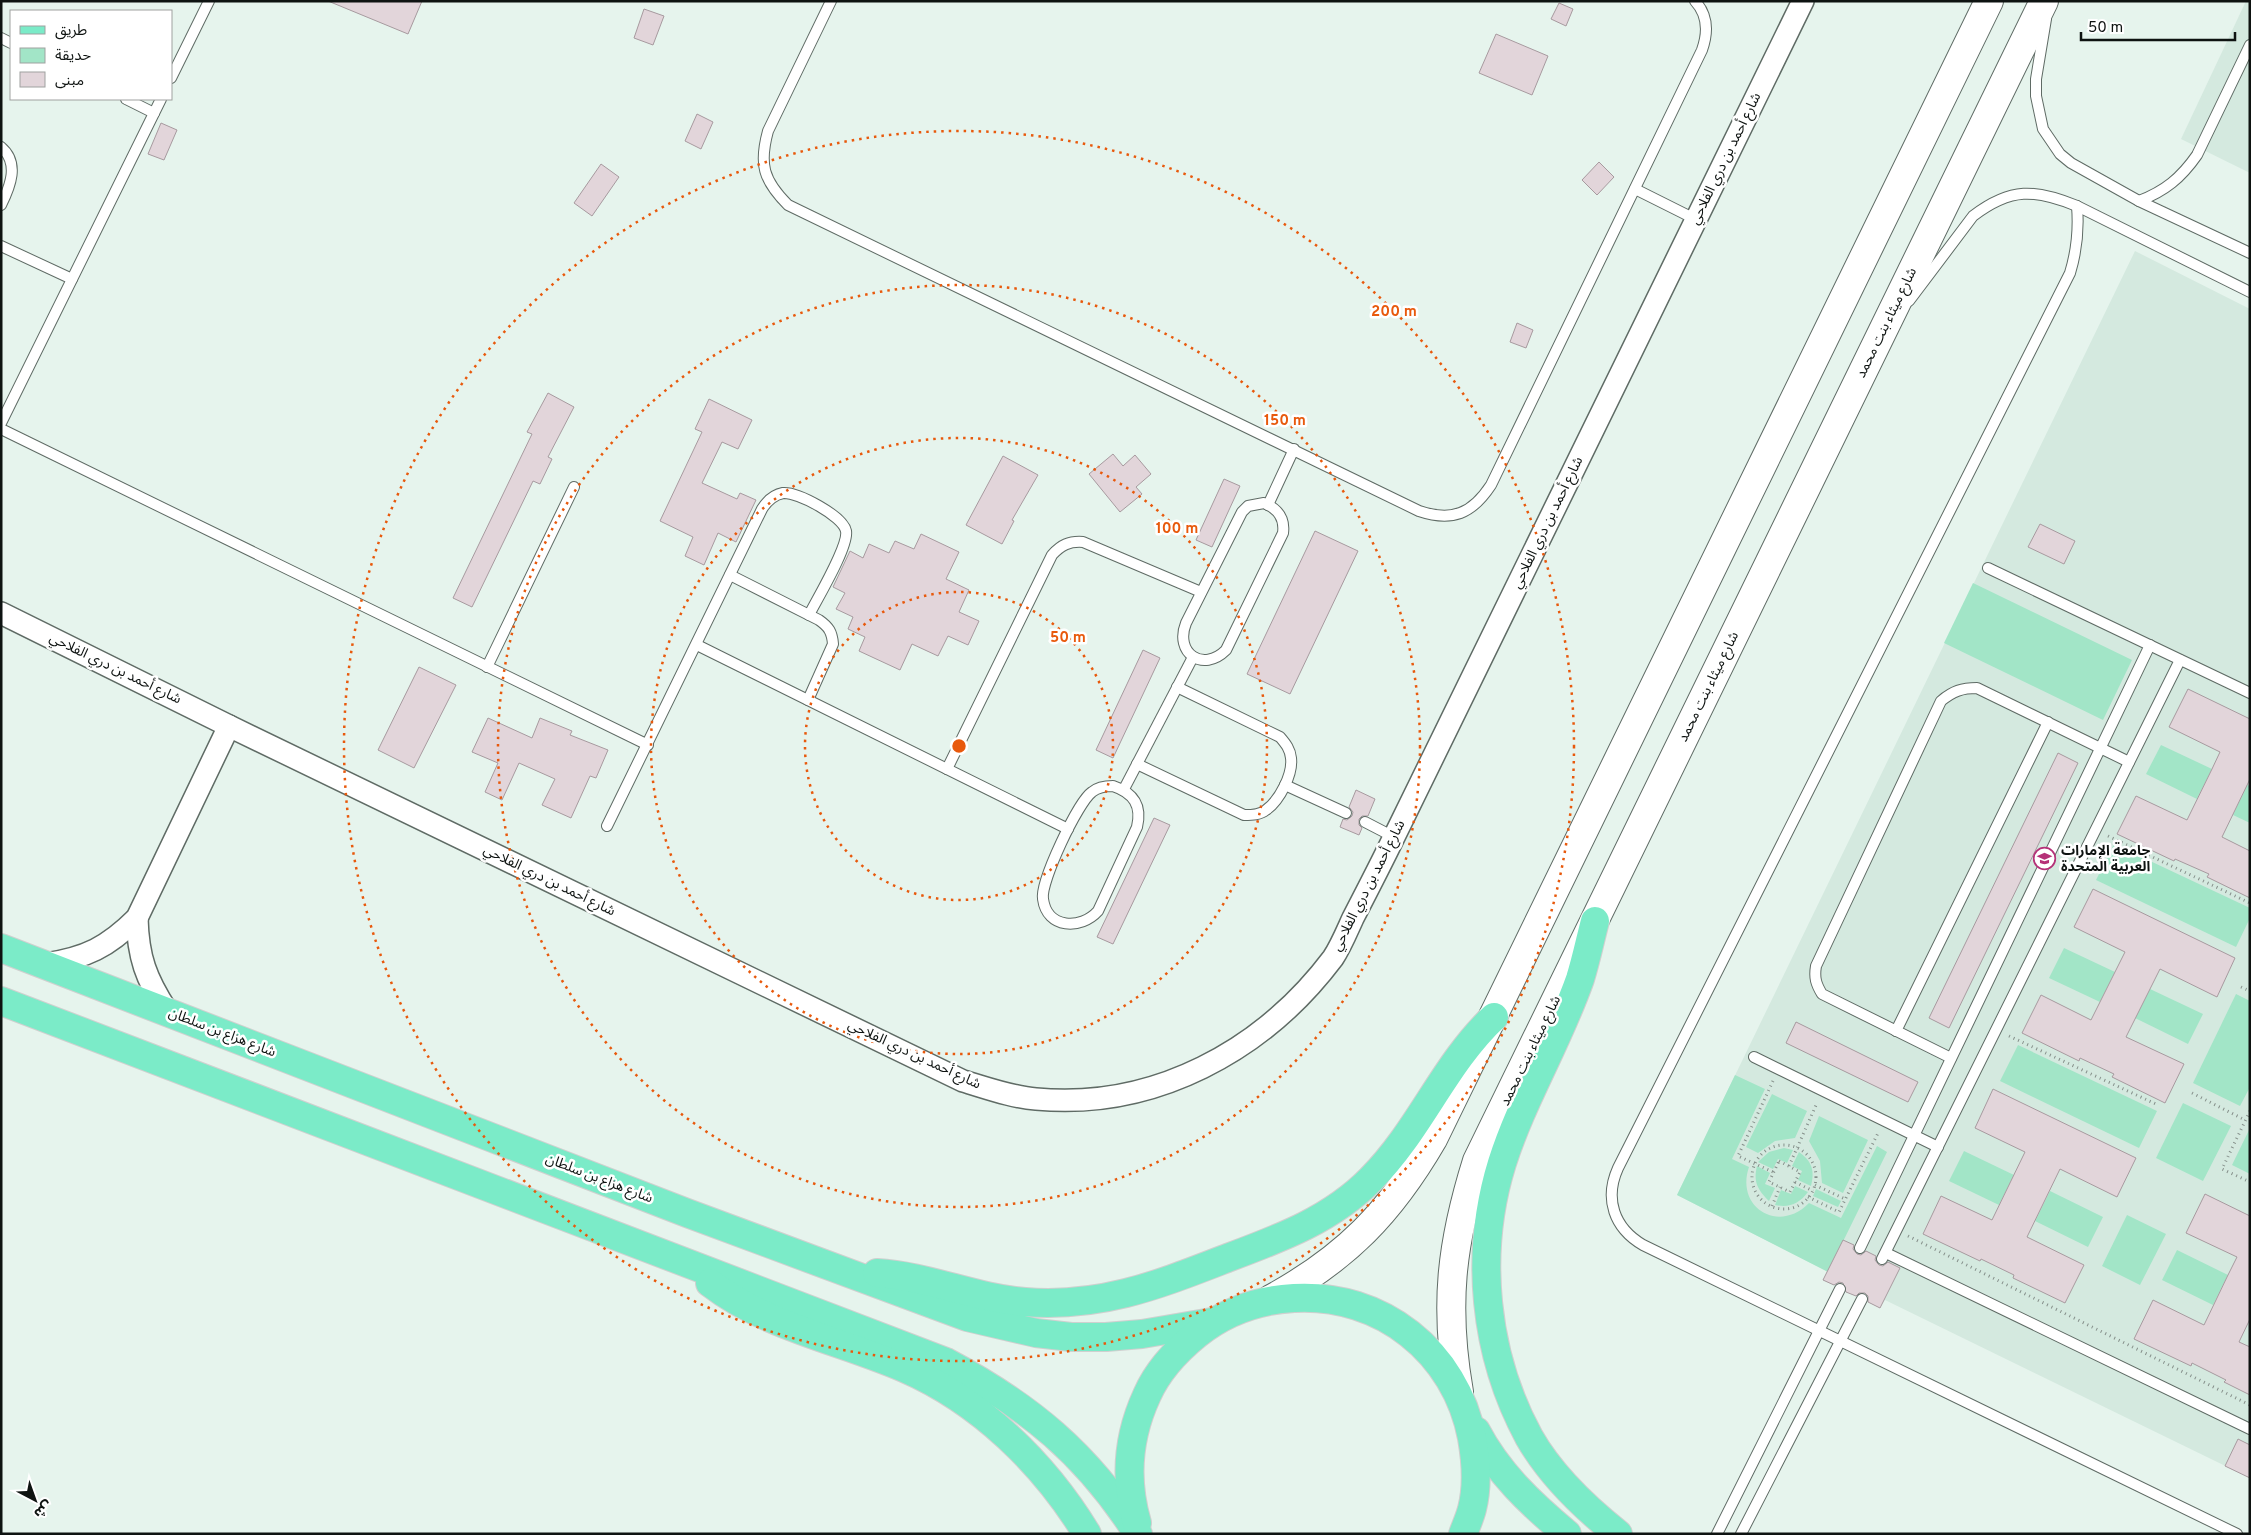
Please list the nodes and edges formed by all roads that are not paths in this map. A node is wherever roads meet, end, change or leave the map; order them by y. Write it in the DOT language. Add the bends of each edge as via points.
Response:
graph roads {
  1 [pos="209,1"];
  2 [pos="831,1"];
  3 [pos="1695,1"];
  4 [pos="1803,1"];
  5 [pos="1989,1"];
  6 [pos="2044,1"];
  7 [pos="2049,1"];
  8 [pos="2250,45"];
  9 [pos="172,76"];
  10 [pos="128,100"];
  11 [pos="160,100"];
  12 [pos="154,113"];
  13 [pos="1,148"];
  14 [pos="1636,189"];
  15 [pos="2139,201"];
  16 [pos="1,205"];
  17 [pos="2078,206"];
  18 [pos="1697,220"];
  19 [pos="1,246"];
  20 [pos="2250,253"];
  21 [pos="72,279"];
  22 [pos="2250,292"];
  23 [pos="1884,330"];
  24 [pos="1,423"];
  25 [pos="1,429"];
  26 [pos="1294,449"];
  27 [pos="574,486"];
  28 [pos="1268,505"];
  29 [pos="1988,568"];
  30 [pos="730,575"];
  31 [pos="1201,592"];
  32 [pos="1,612"];
  33 [pos="809,615"];
  34 [pos="697,645"];
  35 [pos="2150,645"];
  36 [pos="1193,657"];
  37 [pos="2180,660"];
  38 [pos="487,667"];
  39 [pos="1177,687"];
  40 [pos="2250,693"];
  41 [pos="808,700"];
  42 [pos="2048,722"];
  43 [pos="229,726"];
  44 [pos="648,746"];
  45 [pos="2100,748"];
  46 [pos="2129,762"];
  47 [pos="1137,764"];
  48 [pos="947,769"];
  49 [pos="1285,785"];
  50 [pos="1124,789"];
  51 [pos="1346,813"];
  52 [pos="1365,822"];
  53 [pos="608,826"];
  54 [pos="1068,829"];
  55 [pos="1394,837"];
  56 [pos="137,918"];
  57 [pos="1595,921"];
  58 [pos="1,948"];
  59 [pos="44,964"];
  60 [pos="1,1001"];
  61 [pos="167,1011"];
  62 [pos="1494,1017"];
  63 [pos="1896,1031"];
  64 [pos="1754,1057"];
  65 [pos="1951,1058"];
  66 [pos="1914,1136"];
  67 [pos="1938,1147"];
  68 [pos="1860,1248"];
  69 [pos="676,1259"];
  70 [pos="843,1271"];
  71 [pos="1840,1288"];
  72 [pos="1862,1299"];
  73 [pos="1271,1300"];
  74 [pos="1212,1322"];
  75 [pos="1819,1332"];
  76 [pos="1841,1342"];
  77 [pos="1463,1404"];
  78 [pos="2250,1429"];
  79 [pos="1087,1534"];
  80 [pos="1139,1534"];
  81 [pos="1462,1534"];
  82 [pos="1567,1534"];
  83 [pos="1618,1534"];
  84 [pos="1717,1534"];
  85 [pos="1740,1534"];
  86 [pos="2237,1534"];
  1 -- 9 [label="lane"];
  2 -- 26 [label="lane" via="768,131 763,151 764,172 788,205"];
  3 -- 14 [label="lane" via="1704,14 1706,38"];
  4 -- 18 [label="street, شارع أحمد بن دري الفلاحي"];
  5 -- 62 [label="main road"];
  6 -- 23 [label="main road, شارع ميثاء بنت محمد"];
  7 -- 15 [label="lane" via="2036,79 2038,112 2043,128 2060,154 2071,163"];
  8 -- 15 [label="lane" via="2186,172 2171,186"];
  10 -- 12 [label="lane"];
  11 -- 12 [label="lane"];
  12 -- 21 [label="lane"];
  13 -- 16 [label="lane" via="12,164 12,179"];
  14 -- 18 [label="lane"];
  14 -- 26 [label="lane" via="1491,485 1482,499 1468,510 1452,516 1435,516 1419,511"];
  15 -- 20 [label="lane"];
  17 -- 22 [label="lane"];
  17 -- 23 [label="lane" via="2035,192 2008,196 1984,208 1964,226 1926,281"];
  17 -- 75 [label="lane" via="2077,251 2070,272 1612,1180 1610,1193 1615,1218 1632,1238"];
  18 -- 55 [label="street, شارع أحمد بن دري الفلاحي"];
  19 -- 21 [label="lane"];
  21 -- 24 [label="lane"];
  23 -- 57 [label="main road, شارع ميثاء بنت محمد"];
  25 -- 38 [label="lane"];
  26 -- 28 [label="lane"];
  27 -- 38 [label="lane"];
  28 -- 31 [label="lane" via="1256,504 1242,512"];
  28 -- 36 [label="lane" via="1282,518 1283,533 1226,650 1211,660"];
  29 -- 35 [label="lane"];
  30 -- 33 [label="lane"];
  30 -- 33 [label="lane" via="767,502 781,494 797,495 838,517 846,532 843,548"];
  30 -- 34 [label="lane"];
  31 -- 36 [label="lane" via="1182,632 1182,641"];
  31 -- 48 [label="lane" via="1083,542 1074,541 1058,548"];
  32 -- 43 [label="street, شارع أحمد بن دري الفلاحي"];
  33 -- 41 [label="lane" via="828,626 833,644"];
  34 -- 41 [label="lane"];
  34 -- 44 [label="lane"];
  35 -- 37 [label="lane"];
  35 -- 45 [label="lane"];
  36 -- 39 [label="lane"];
  37 -- 40 [label="lane"];
  37 -- 46 [label="lane"];
  38 -- 44 [label="lane"];
  39 -- 47 [label="lane"];
  39 -- 49 [label="lane" via="1280,737 1292,758"];
  41 -- 48 [label="lane"];
  42 -- 45 [label="lane"];
  42 -- 63 [label="lane"];
  42 -- 63 [label="lane" via="1977,688 1951,693 1938,707 1814,976 1822,994"];
  43 -- 55 [label="street, شارع أحمد بن دري الفلاحي" via="963,1080 998,1092 1034,1099 1090,1100 1144,1090 1180,1078 1224,1057 1266,1028 1302,994 1334,956"];
  43 -- 56 [label="street"];
  44 -- 53 [label="lane"];
  45 -- 46 [label="lane"];
  45 -- 65 [label="lane"];
  46 -- 67 [label="lane"];
  47 -- 49 [label="lane" via="1244,815 1266,810"];
  47 -- 50 [label="lane"];
  48 -- 54 [label="lane"];
  49 -- 51 [label="lane"];
  50 -- 54 [label="lane" via="1114,786 1093,791 1085,798"];
  50 -- 54 [label="lane" via="1138,806 1138,827 1098,911 1086,921 1071,925 1052,916 1042,898 1043,887"];
  52 -- 55 [label="lane"];
  56 -- 59 [label="street" via="118,937 96,951 71,960"];
  56 -- 61 [label="street" via="143,968"];
  57 -- 77 [label="main road, شارع ميثاء بنت محمد" via="1477,1161 1468,1191 1456,1241 1450,1291 1452,1350"];
  57 -- 83 [label="main road" via="1580,979 1503,1162 1492,1200 1487,1234 1486,1298 1504,1379 1530,1438 1570,1492"];
  58 -- 59 [label="main road, شارع هزاع بن سلطان"];
  59 -- 61 [label="main road, شارع هزاع بن سلطان"];
  60 -- 69 [label="main road"];
  61 -- 70 [label="main road, شارع هزاع بن سلطان"];
  62 -- 70 [label="main road" via="1459,1056 1393,1154 1371,1180 1316,1221 1277,1239 1150,1288 1109,1298 1067,1303 1025,1302 984,1296 919,1278"];
  62 -- 73 [label="main road" via="1433,1139 1396,1196 1352,1244 1299,1284"];
  63 -- 65 [label="lane"];
  64 -- 66 [label="lane"];
  65 -- 66 [label="lane"];
  66 -- 67 [label="lane"];
  66 -- 68 [label="lane"];
  67 -- 78 [label="lane" via="1884,1256"];
  69 -- 79 [label="main road" via="757,1314 905,1368 964,1403 998,1428 1041,1470"];
  69 -- 80 [label="main road" via="946,1362 980,1380 1012,1400 1071,1449 1097,1477"];
  70 -- 74 [label="main road, شارع هزاع بن سلطان" via="967,1317 1036,1333 1106,1337"];
  71 -- 75 [label="lane"];
  72 -- 76 [label="lane"];
  73 -- 74 [label="main road" via="1250,1304"];
  73 -- 77 [label="main road" via="1316,1297 1360,1306 1400,1326 1434,1355"];
  74 -- 80 [label="main road" via="1180,1348 1154,1380 1136,1418 1128,1458 1130,1500"];
  75 -- 76 [label="lane"];
  75 -- 84 [label="lane"];
  76 -- 85 [label="lane"];
  76 -- 86 [label="lane"];
  77 -- 81 [label="main road" via="1476,1461 1472,1508"];
  77 -- 82 [label="main road" via="1486,1451 1510,1482"];
}
